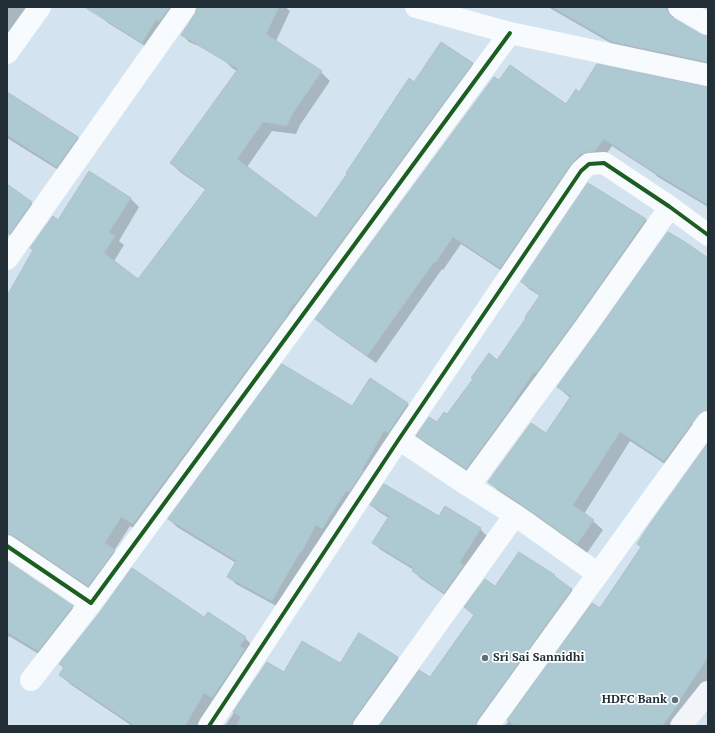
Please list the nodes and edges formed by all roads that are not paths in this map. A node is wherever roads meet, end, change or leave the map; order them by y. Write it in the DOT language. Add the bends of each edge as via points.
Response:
graph roads {
  1 [pos="40,7"];
  2 [pos="185,7"];
  3 [pos="416,7"];
  4 [pos="679,7"];
  5 [pos="475,15"];
  6 [pos="708,24"];
  7 [pos="510,33"];
  8 [pos="7,53"];
  9 [pos="708,75"];
  10 [pos="670,207"];
  11 [pos="708,235"];
  12 [pos="8,256"];
  13 [pos="708,422"];
  14 [pos="400,440"];
  15 [pos="469,486"];
  16 [pos="515,515"];
  17 [pos="7,546"];
  18 [pos="598,574"];
  19 [pos="91,604"];
  20 [pos="31,680"];
  21 [pos="708,692"];
  22 [pos="209,726"];
  23 [pos="364,726"];
  24 [pos="488,726"];
  25 [pos="681,726"];
  1 -- 8 [label="street"];
  2 -- 12 [label="street"];
  3 -- 5 [label="street"];
  4 -- 6 [label="street"];
  5 -- 7 [label="street"];
  7 -- 9 [label="street"];
  7 -- 19 [label="street"];
  10 -- 11 [label="street"];
  10 -- 14 [label="street" via="604,163 589,164 581,171"];
  10 -- 15 [label="street"];
  13 -- 18 [label="street"];
  14 -- 15 [label="street"];
  14 -- 22 [label="street"];
  15 -- 16 [label="street"];
  16 -- 18 [label="street"];
  16 -- 23 [label="street"];
  17 -- 19 [label="street"];
  18 -- 24 [label="street"];
  19 -- 20 [label="street"];
  21 -- 25 [label="street"];
}
